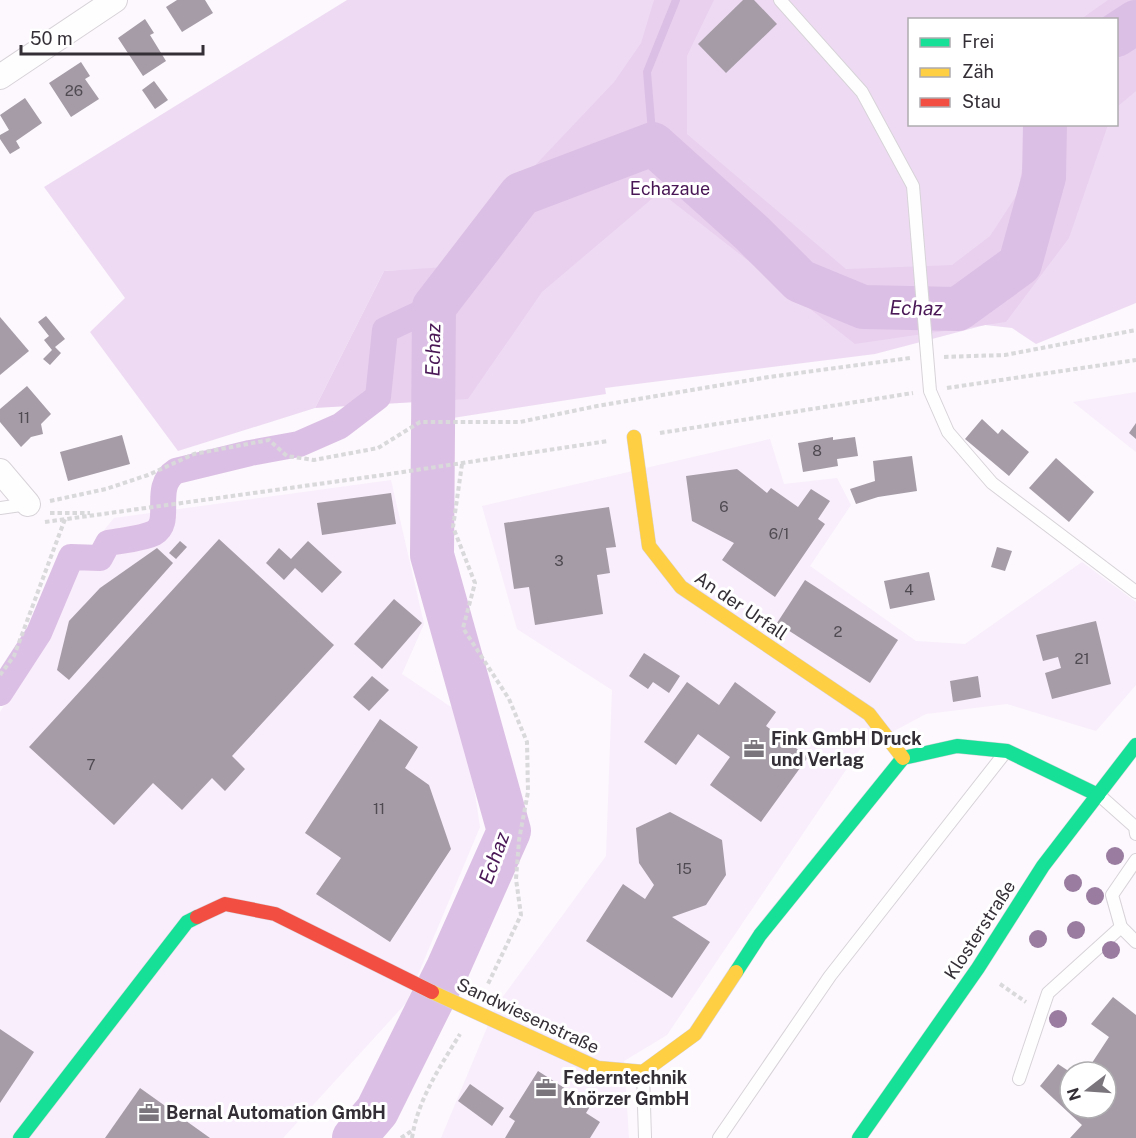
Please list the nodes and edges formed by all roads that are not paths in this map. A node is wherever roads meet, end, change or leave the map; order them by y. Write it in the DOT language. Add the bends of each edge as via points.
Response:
graph roads {
  1 [pos="116,0"];
  2 [pos="780,0"];
  3 [pos="0,77"];
  4 [pos="634,437"];
  5 [pos="0,471"];
  6 [pos="0,508"];
  7 [pos="32,513"];
  8 [pos="1136,592"];
  9 [pos="1136,745"];
  10 [pos="1007,751"];
  11 [pos="903,758"];
  12 [pos="1098,795"];
  13 [pos="1136,834"];
  14 [pos="1136,860"];
  15 [pos="1121,927"];
  16 [pos="1136,942"];
  17 [pos="643,1072"];
  18 [pos="1019,1079"];
  19 [pos="20,1138"];
  20 [pos="645,1138"];
  21 [pos="719,1138"];
  22 [pos="859,1138"];
  1 -- 3 [label="street"];
  2 -- 8 [label="lane" via="862,92 913,186 930,391 948,432 992,483"];
  4 -- 11 [label="street, An der Urfall" via="649,546 681,587 869,714"];
  5 -- 7 [label="street"];
  6 -- 7 [label="lane"];
  9 -- 12 [label="street, Klosterstraße"];
  10 -- 11 [label="street" via="957,746"];
  10 -- 12 [label="street"];
  10 -- 21 [label="lane" via="830,976"];
  11 -- 17 [label="street" via="760,935 695,1034"];
  12 -- 13 [label="lane" via="1135,827"];
  12 -- 22 [label="street, Klosterstraße" via="1043,866 978,968"];
  14 -- 15 [label="lane" via="1112,895"];
  15 -- 16 [label="lane"];
  15 -- 18 [label="lane" via="1048,993"];
  17 -- 19 [label="street, Sandwiesenstraße" via="598,1068 395,975 275,914 225,904 187,922"];
  17 -- 20 [label="lane"];
}
